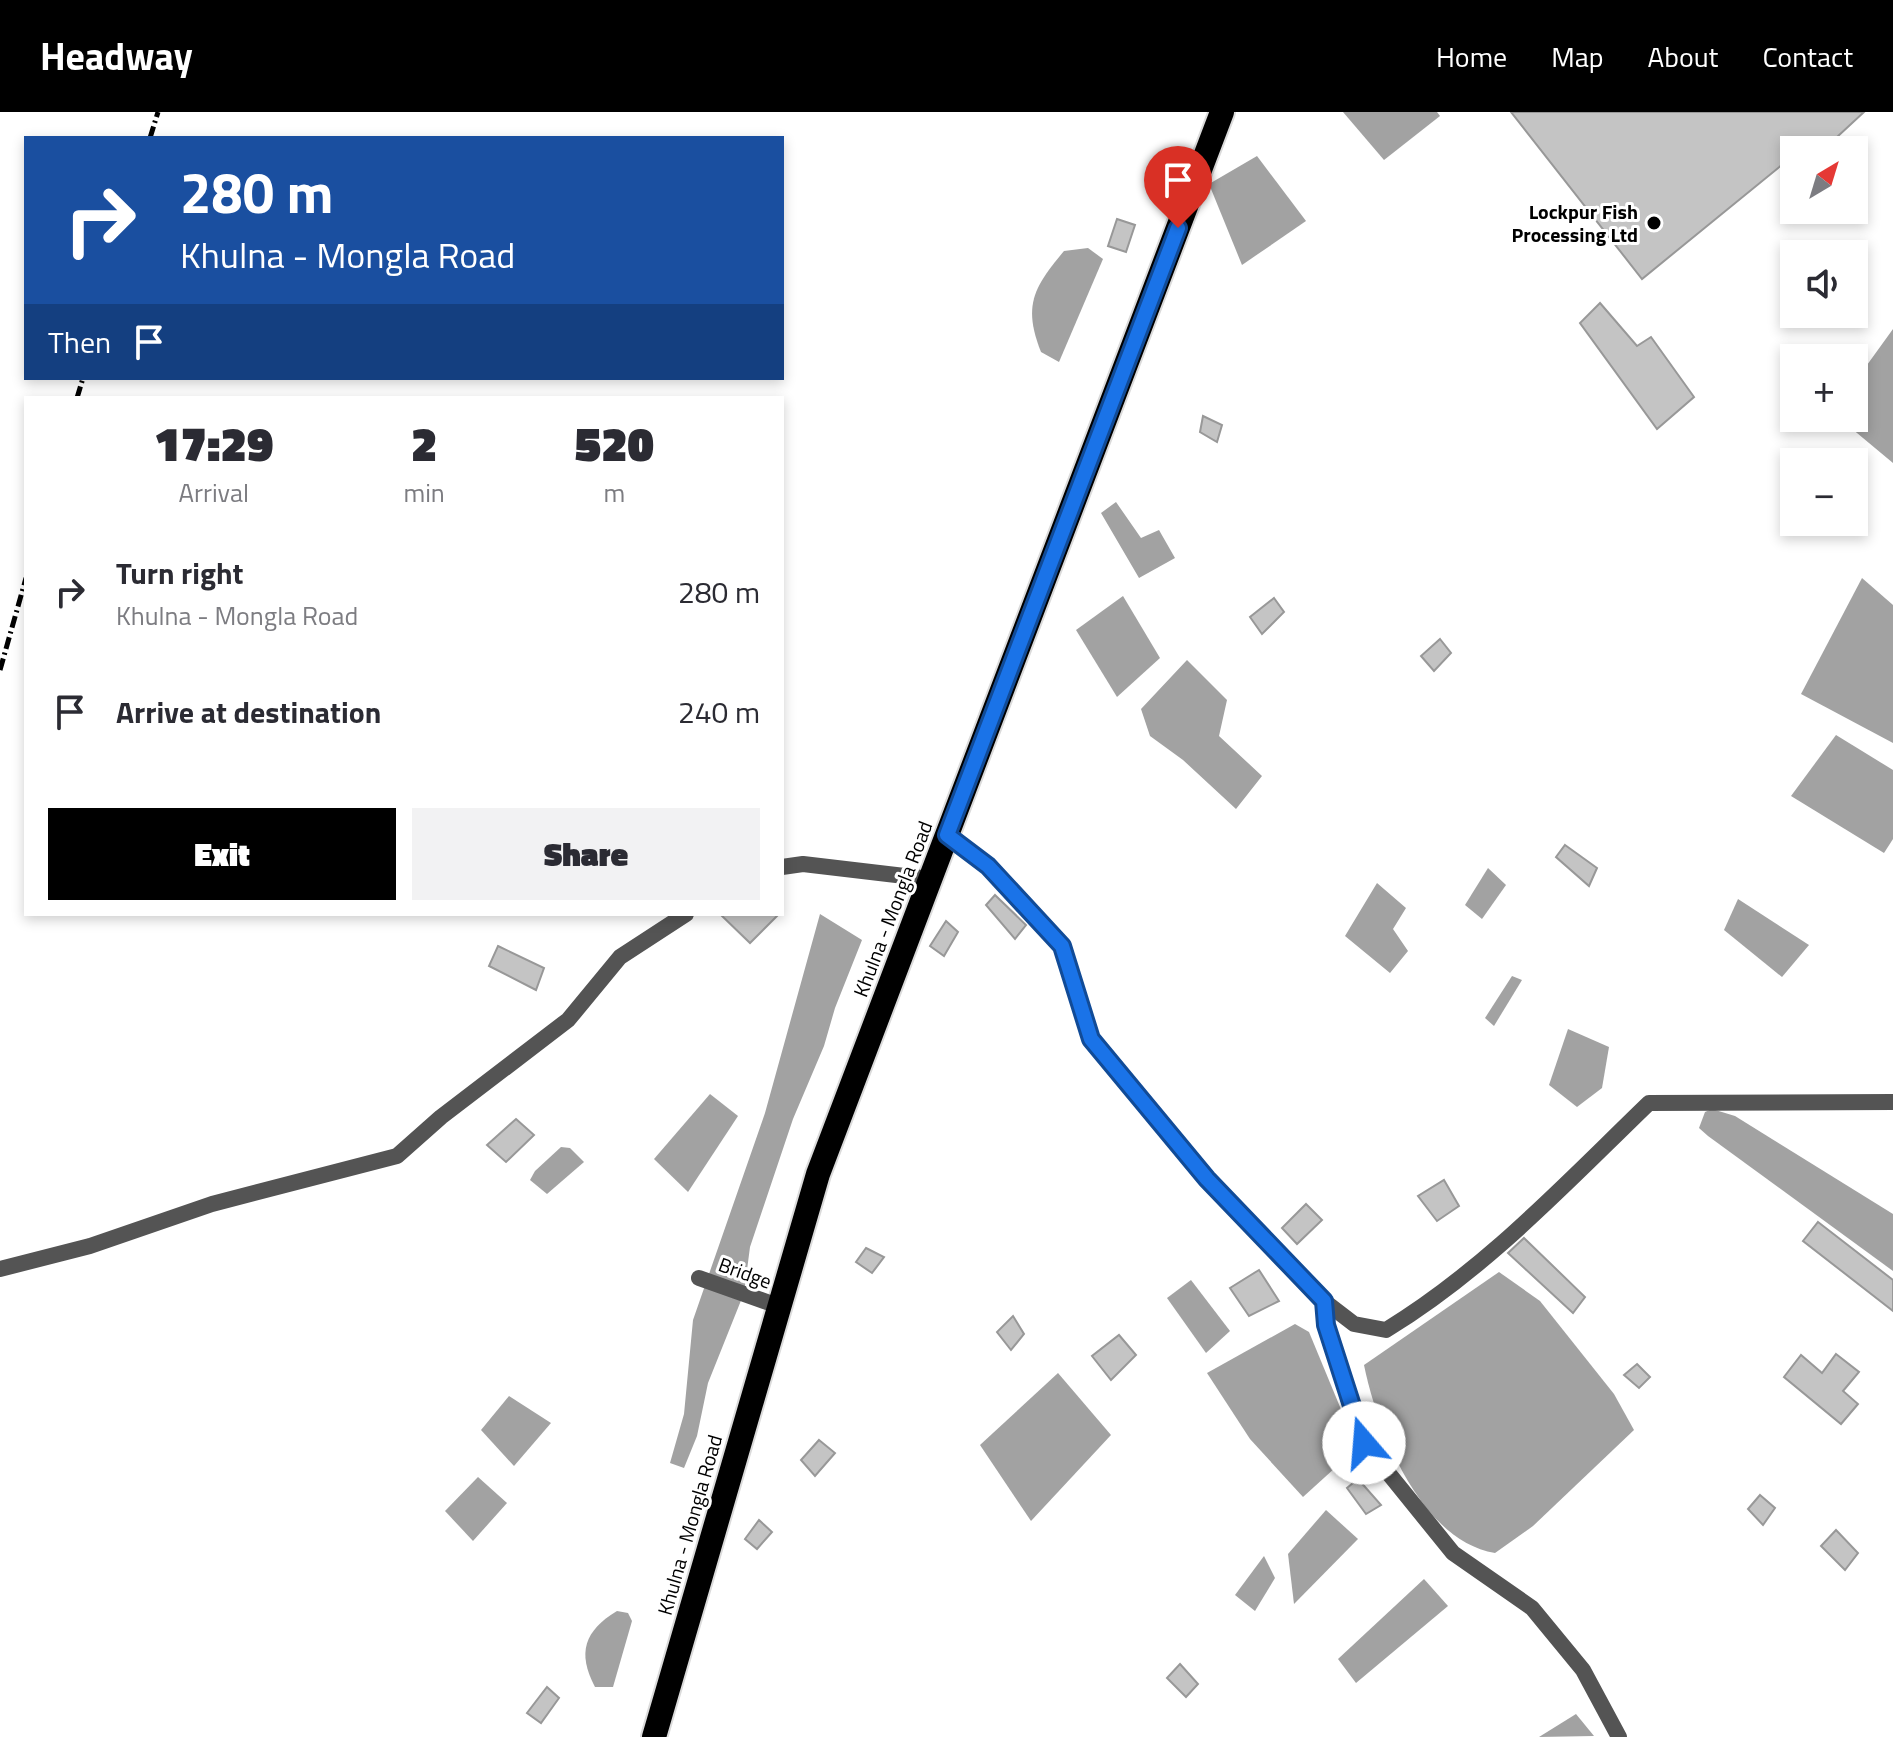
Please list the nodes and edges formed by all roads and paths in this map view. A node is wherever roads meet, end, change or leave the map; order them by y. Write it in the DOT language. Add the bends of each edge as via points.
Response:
graph roads {
  1 [pos="1222,112"];
  2 [pos="947,835"];
  3 [pos="784,867"];
  4 [pos="930,879"];
  5 [pos="683,916"];
  6 [pos="1893,1102"];
  7 [pos="0,1269"];
  8 [pos="699,1278"];
  9 [pos="1324,1301"];
  10 [pos="778,1306"];
  11 [pos="654,1737"];
  12 [pos="1619,1737"];
  1 -- 2 [label="highway, Khulna - Mongla Road"];
  2 -- 4 [label="highway, Khulna - Mongla Road"];
  2 -- 9 [label="street" via="988,866 1062,946 1091,1039 1207,1179"];
  3 -- 4 [label="street" via="803,864"];
  4 -- 10 [label="highway, Khulna - Mongla Road" via="818,1174"];
  5 -- 7 [label="street" via="620,957 568,1020 397,1156 212,1204 90,1246"];
  6 -- 9 [label="street" via="1649,1103 1484,1262 1386,1330 1354,1324"];
  8 -- 10 [label="street, Bridge"];
  9 -- 12 [label="street" via="1326,1325 1364,1443 1453,1553 1532,1608 1583,1670"];
  10 -- 11 [label="highway, Khulna - Mongla Road"];
}
